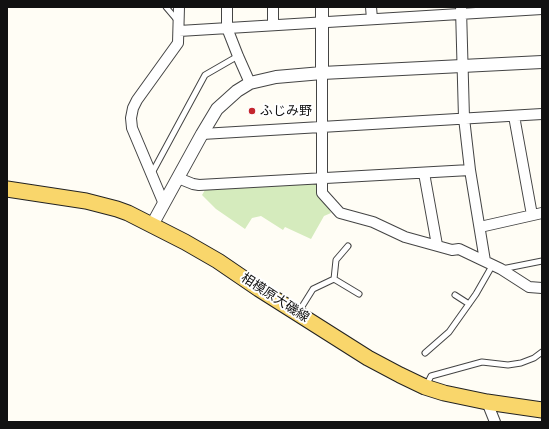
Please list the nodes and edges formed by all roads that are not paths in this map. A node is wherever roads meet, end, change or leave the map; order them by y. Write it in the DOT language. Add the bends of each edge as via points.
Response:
graph roads {
  1 [pos="166,7"];
  2 [pos="179,7"];
  3 [pos="227,7"];
  4 [pos="273,7"];
  5 [pos="322,7"];
  6 [pos="371,7"];
  7 [pos="508,9"];
  8 [pos="542,9"];
  9 [pos="461,10"];
  10 [pos="414,12"];
  11 [pos="372,19"];
  12 [pos="322,23"];
  13 [pos="273,25"];
  14 [pos="179,27"];
  15 [pos="227,28"];
  16 [pos="238,56"];
  17 [pos="542,62"];
  18 [pos="462,66"];
  19 [pos="322,74"];
  20 [pos="250,83"];
  21 [pos="542,114"];
  22 [pos="514,116"];
  23 [pos="464,118"];
  24 [pos="322,127"];
  25 [pos="202,134"];
  26 [pos="470,170"];
  27 [pos="152,173"];
  28 [pos="424,173"];
  29 [pos="178,178"];
  30 [pos="322,178"];
  31 [pos="7,189"];
  32 [pos="164,204"];
  33 [pos="537,214"];
  34 [pos="152,224"];
  35 [pos="480,227"];
  36 [pos="436,245"];
  37 [pos="348,246"];
  38 [pos="542,261"];
  39 [pos="492,265"];
  40 [pos="334,279"];
  41 [pos="542,288"];
  42 [pos="359,294"];
  43 [pos="455,296"];
  44 [pos="469,304"];
  45 [pos="298,313"];
  46 [pos="542,352"];
  47 [pos="425,353"];
  48 [pos="426,386"];
  49 [pos="487,402"];
  50 [pos="542,410"];
  51 [pos="495,422"];
  1 -- 14 [label="lane"];
  2 -- 14 [label="street"];
  3 -- 15 [label="street"];
  4 -- 13 [label="street"];
  5 -- 12 [label="street"];
  6 -- 11 [label="street"];
  7 -- 8 [label="street"];
  7 -- 9 [label="street"];
  9 -- 10 [label="street"];
  9 -- 18 [label="street"];
  10 -- 11 [label="street"];
  11 -- 12 [label="street"];
  12 -- 13 [label="street"];
  12 -- 19 [label="street"];
  13 -- 15 [label="street"];
  14 -- 15 [label="street"];
  14 -- 27 [label="street" via="178,43 137,100 131,118 132,128"];
  15 -- 16 [label="street"];
  16 -- 20 [label="street"];
  16 -- 27 [label="lane" via="205,75"];
  17 -- 18 [label="street"];
  18 -- 19 [label="street"];
  18 -- 23 [label="street"];
  19 -- 20 [label="street" via="276,77"];
  19 -- 24 [label="street"];
  20 -- 25 [label="street" via="217,109"];
  21 -- 22 [label="street"];
  22 -- 23 [label="street"];
  22 -- 33 [label="street"];
  23 -- 24 [label="street"];
  23 -- 26 [label="street"];
  24 -- 25 [label="street"];
  24 -- 30 [label="street"];
  25 -- 29 [label="street"];
  26 -- 28 [label="street"];
  26 -- 35 [label="street"];
  27 -- 32 [label="street"];
  28 -- 30 [label="street"];
  28 -- 36 [label="street"];
  29 -- 30 [label="street" via="199,185"];
  29 -- 32 [label="street"];
  30 -- 36 [label="street" via="322,193 340,213 373,222 405,237"];
  31 -- 34 [label="main road, 相模原大磯線" via="86,201 117,209"];
  32 -- 34 [label="street"];
  33 -- 35 [label="street"];
  34 -- 45 [label="main road, 相模原大磯線" via="218,261"];
  35 -- 39 [label="street"];
  36 -- 39 [label="street" via="452,250 459,249"];
  37 -- 40 [label="lane" via="336,260"];
  38 -- 39 [label="lane"];
  39 -- 41 [label="street" via="529,287"];
  39 -- 44 [label="lane"];
  40 -- 42 [label="lane"];
  40 -- 45 [label="lane" via="313,289"];
  43 -- 44 [label="lane"];
  44 -- 47 [label="lane" via="449,332"];
  45 -- 48 [label="main road, 相模原大磯線" via="368,358"];
  46 -- 48 [label="lane" via="521,363 508,365 482,362 431,376"];
  48 -- 49 [label="main road, 相模原大磯線" via="444,393"];
  49 -- 50 [label="main road, 相模原大磯線"];
  49 -- 51 [label="street"];
}
